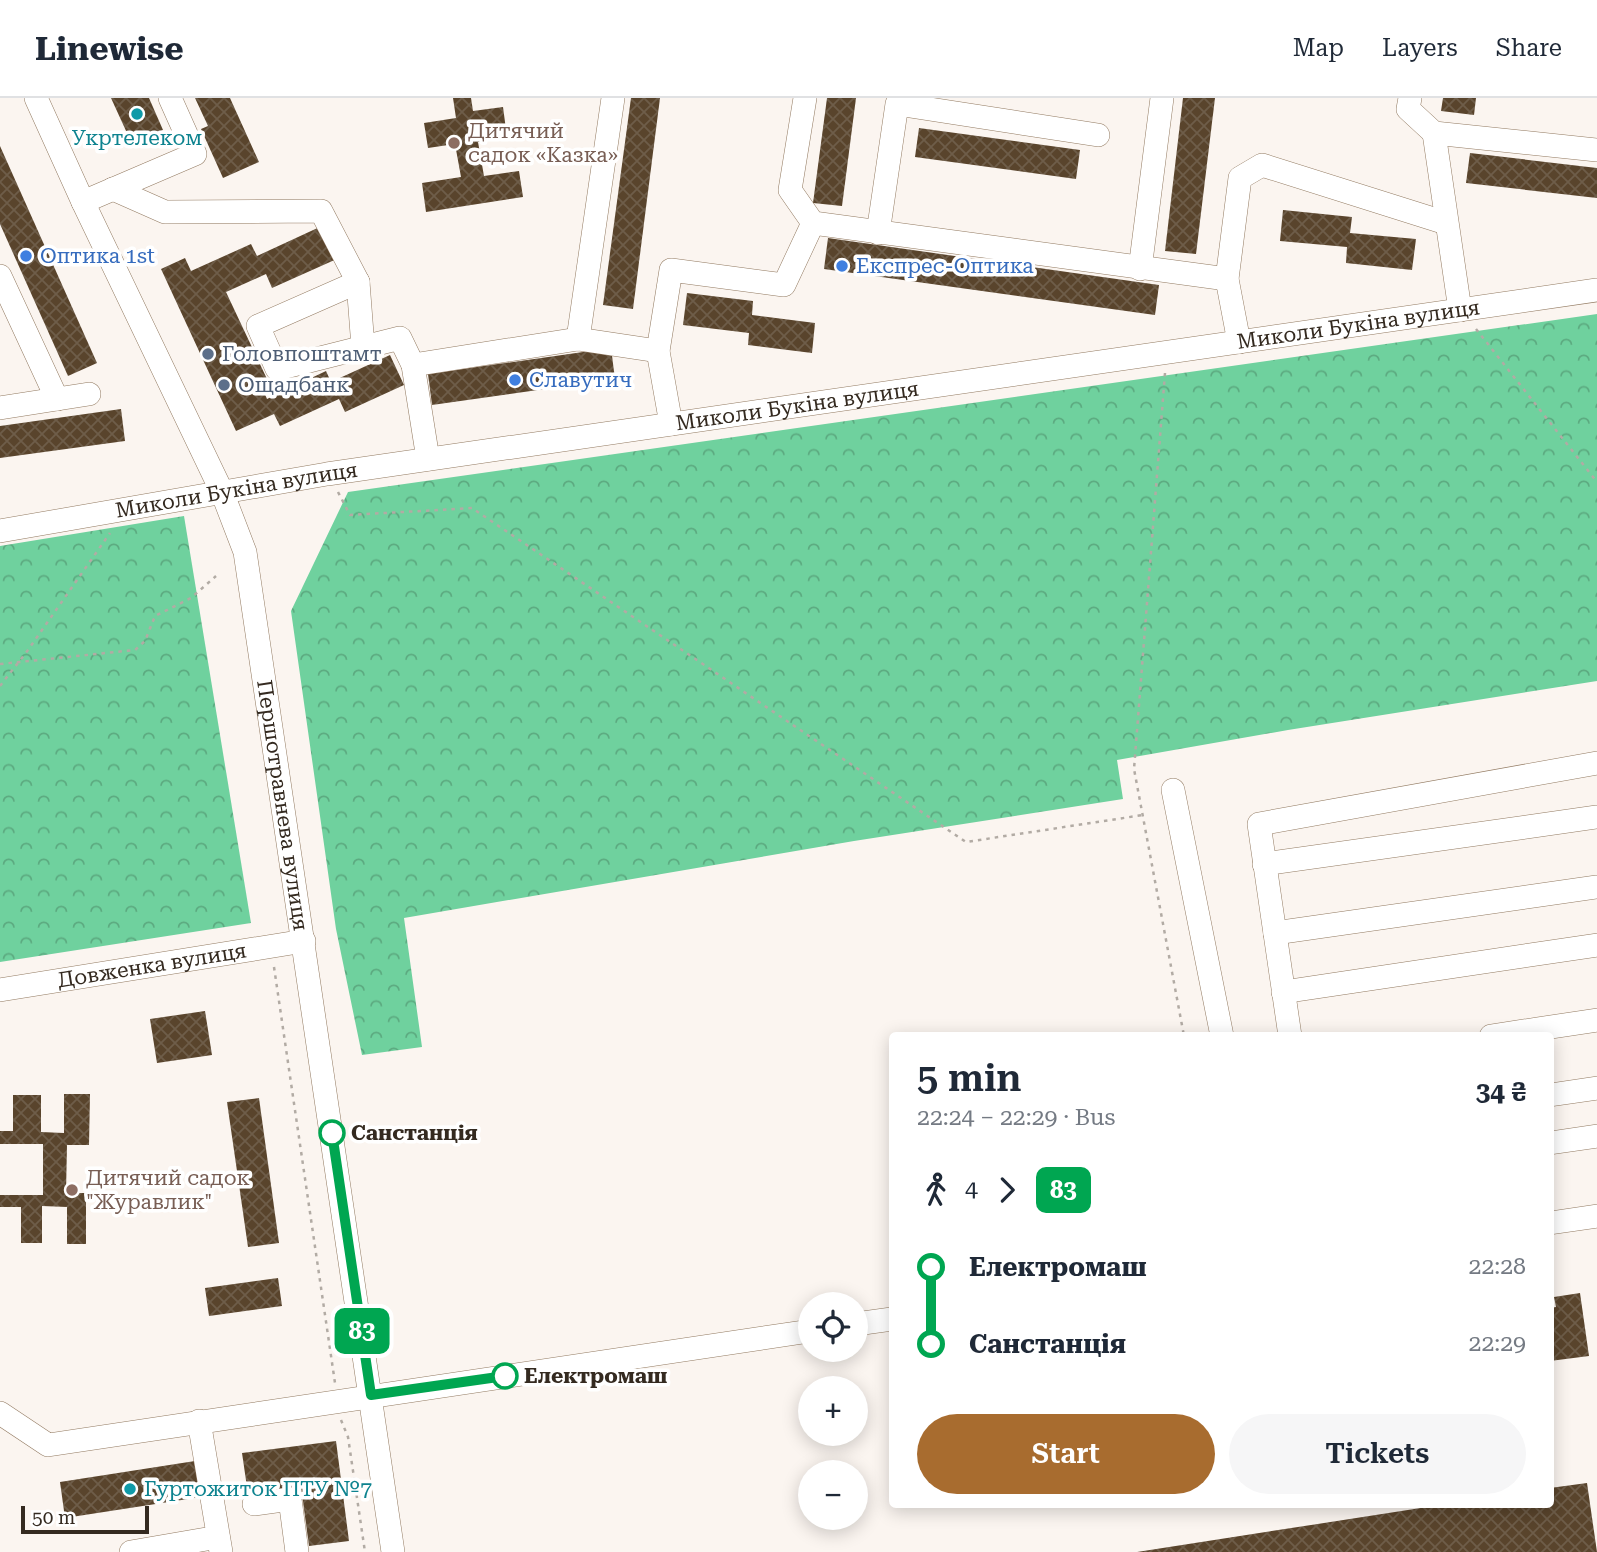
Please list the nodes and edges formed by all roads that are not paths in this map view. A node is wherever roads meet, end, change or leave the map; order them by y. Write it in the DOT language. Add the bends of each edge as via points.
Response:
graph roads {
  1 [pos="36,98"];
  2 [pos="170,98"];
  3 [pos="613,98"];
  4 [pos="805,98"];
  5 [pos="1162,98"];
  6 [pos="1410,98"];
  7 [pos="1434,133"];
  8 [pos="1098,135"];
  9 [pos="1597,150"];
  10 [pos="113,189"];
  11 [pos="83,202"];
  12 [pos="813,223"];
  13 [pos="1446,223"];
  14 [pos="878,233"];
  15 [pos="1140,269"];
  16 [pos="0,276"];
  17 [pos="1227,279"];
  18 [pos="358,282"];
  19 [pos="1597,290"];
  20 [pos="1461,310"];
  21 [pos="578,339"];
  22 [pos="1239,342"];
  23 [pos="363,347"];
  24 [pos="659,351"];
  25 [pos="413,365"];
  26 [pos="89,394"];
  27 [pos="57,399"];
  28 [pos="0,408"];
  29 [pos="671,424"];
  30 [pos="428,459"];
  31 [pos="222,492"];
  32 [pos="0,530"];
  33 [pos="1597,764"];
  34 [pos="1173,790"];
  35 [pos="1597,817"];
  36 [pos="1265,864"];
  37 [pos="1597,887"];
  38 [pos="1275,933"];
  39 [pos="304,941"];
  40 [pos="1597,945"];
  41 [pos="0,990"];
  42 [pos="1283,992"];
  43 [pos="1597,1020"];
  44 [pos="1221,1032"];
  45 [pos="1289,1032"];
  46 [pos="1518,1032"];
  47 [pos="1597,1088"];
  48 [pos="1554,1094"];
  49 [pos="1597,1136"];
  50 [pos="1554,1142"];
  51 [pos="1597,1216"];
  52 [pos="1554,1222"];
  53 [pos="889,1319"];
  54 [pos="868,1322"];
  55 [pos="798,1333"];
  56 [pos="371,1395"];
  57 [pos="0,1413"];
  58 [pos="199,1421"];
  59 [pos="254,1504"];
  60 [pos="220,1545"];
  61 [pos="131,1552"];
  62 [pos="297,1552"];
  63 [pos="393,1552"];
  1 -- 11 [label="street, Першотравнева вулиця"];
  2 -- 10 [label="street" via="195,154"];
  3 -- 21 [label="street"];
  4 -- 12 [label="street" via="790,190"];
  5 -- 15 [label="street"];
  6 -- 7 [label="street" via="1408,109"];
  7 -- 9 [label="street"];
  7 -- 13 [label="street"];
  8 -- 14 [label="street" via="897,104"];
  10 -- 11 [label="street"];
  10 -- 18 [label="street" via="165,212 320,211"];
  11 -- 31 [label="street, Першотравнева вулиця"];
  12 -- 14 [label="street"];
  12 -- 24 [label="street" via="783,285 671,270"];
  13 -- 17 [label="street" via="1262,165 1240,178"];
  13 -- 20 [label="street"];
  14 -- 15 [label="street"];
  15 -- 17 [label="street"];
  16 -- 27 [label="street"];
  17 -- 22 [label="street"];
  18 -- 23 [label="street"];
  18 -- 23 [label="street" via="258,326 277,369"];
  19 -- 20 [label="street, Миколи Букіна вулиця"];
  20 -- 22 [label="street, Миколи Букіна вулиця"];
  21 -- 24 [label="street"];
  21 -- 25 [label="street"];
  22 -- 29 [label="street, Миколи Букіна вулиця"];
  23 -- 25 [label="street" via="400,338"];
  24 -- 29 [label="street"];
  25 -- 30 [label="street"];
  26 -- 27 [label="street"];
  27 -- 28 [label="street"];
  29 -- 30 [label="street, Миколи Букіна вулиця"];
  30 -- 31 [label="street, Миколи Букіна вулиця"];
  31 -- 32 [label="street, Миколи Букіна вулиця"];
  31 -- 39 [label="street, Першотравнева вулиця" via="244,552"];
  33 -- 36 [label="street" via="1259,824"];
  34 -- 44 [label="street"];
  35 -- 36 [label="street"];
  36 -- 38 [label="street"];
  37 -- 38 [label="street"];
  38 -- 42 [label="street"];
  39 -- 41 [label="street, Довженка вулиця"];
  39 -- 56 [label="street, Першотравнева вулиця"];
  40 -- 42 [label="street"];
  42 -- 45 [label="street"];
  43 -- 46 [label="street"];
  47 -- 48 [label="street"];
  49 -- 50 [label="street"];
  51 -- 52 [label="street"];
  53 -- 54 [label="street"];
  55 -- 56 [label="street"];
  56 -- 58 [label="street"];
  56 -- 63 [label="street, Першотравнева вулиця"];
  57 -- 58 [label="street" via="48,1445"];
  58 -- 60 [label="street"];
  59 -- 62 [label="street" via="290,1499"];
  60 -- 61 [label="street"];
}
